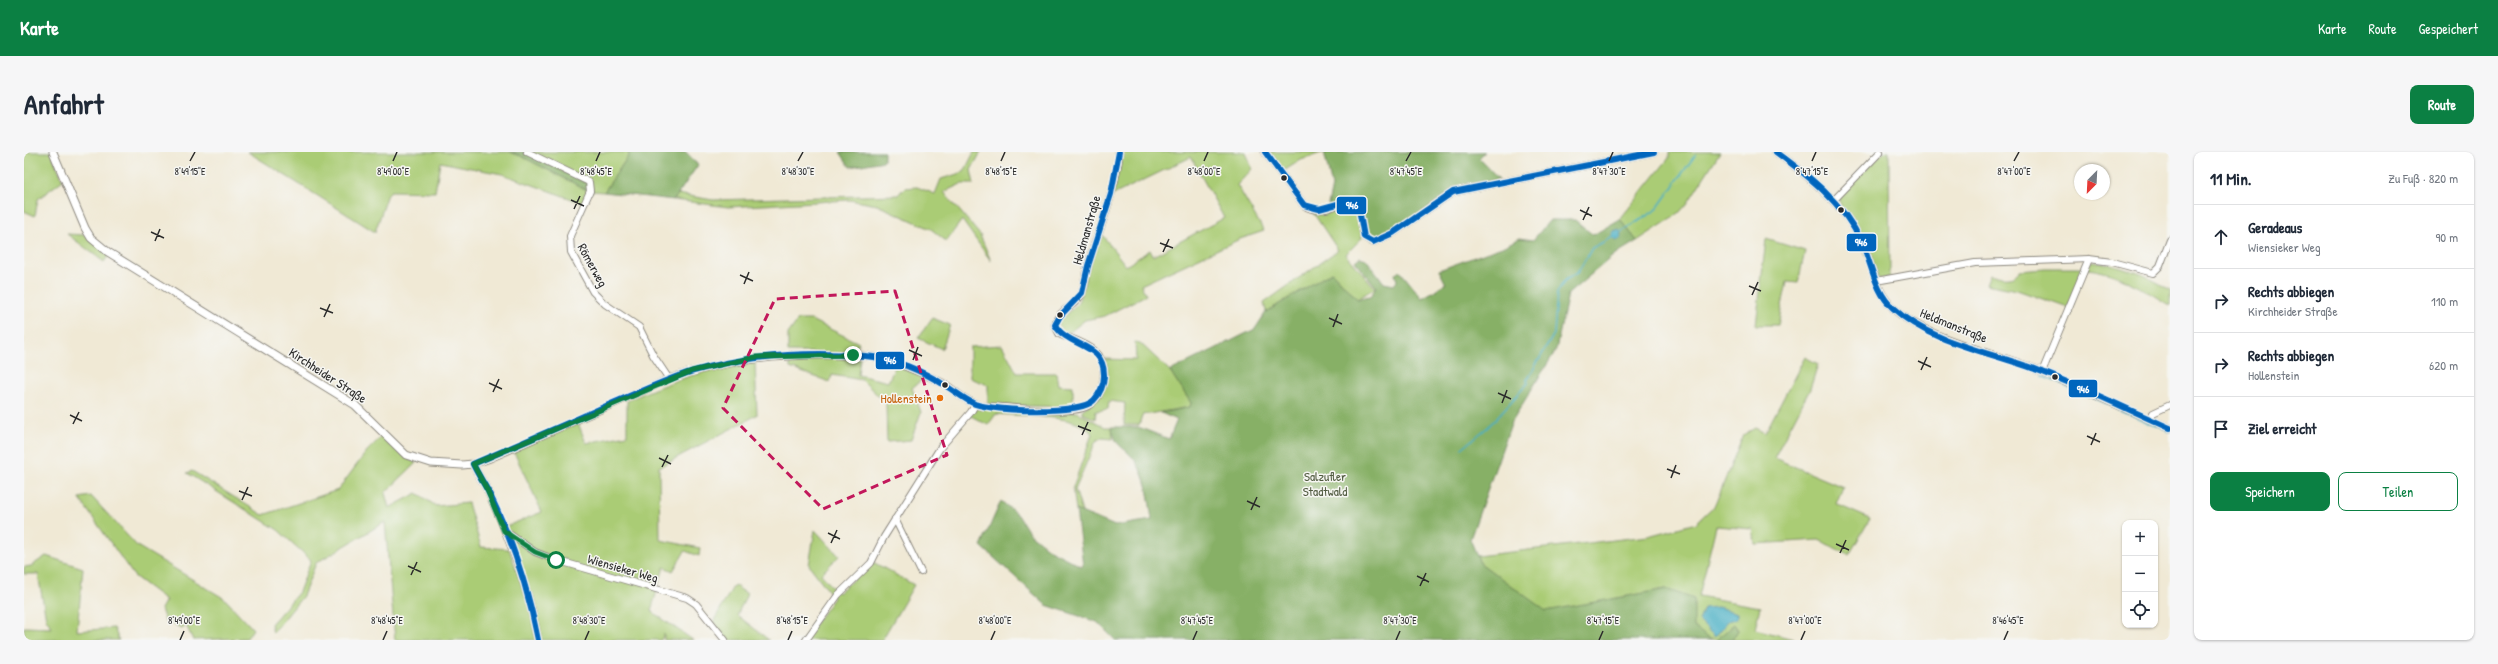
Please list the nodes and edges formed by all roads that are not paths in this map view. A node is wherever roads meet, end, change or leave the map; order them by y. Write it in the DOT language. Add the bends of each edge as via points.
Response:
graph roads {
  1 [pos="53,152"];
  2 [pos="527,152"];
  3 [pos="1119,152"];
  4 [pos="1265,152"];
  5 [pos="1654,152"];
  6 [pos="1776,152"];
  7 [pos="1880,152"];
  8 [pos="1834,200"];
  9 [pos="2170,240"];
  10 [pos="2089,259"];
  11 [pos="1876,281"];
  12 [pos="2042,372"];
  13 [pos="669,379"];
  14 [pos="975,404"];
  15 [pos="2170,405"];
  16 [pos="2150,419"];
  17 [pos="2170,428"];
  18 [pos="473,464"];
  19 [pos="896,519"];
  20 [pos="504,531"];
  21 [pos="921,572"];
  22 [pos="538,640"];
  23 [pos="725,640"];
  24 [pos="806,640"];
  1 -- 18 [label="main road, Kirchheider Straße" via="85,228 108,252 356,405 406,455 432,463"];
  2 -- 13 [label="street, Römerweg" via="589,182 590,191 570,236 571,252 593,292 605,304 639,327"];
  3 -- 14 [label="main road, Heldmanstraße" via="1082,292 1076,302 1060,315 1055,325 1060,334 1087,344 1097,352 1103,366 1102,388 1094,401 1071,410"];
  4 -- 5 [label="main road" via="1304,205 1312,210 1345,202 1360,209 1364,237 1373,242 1393,233 1453,192"];
  6 -- 8 [label="main road, Heldmanstraße"];
  7 -- 8 [label="street"];
  8 -- 11 [label="main road, Heldmanstraße" via="1862,242"];
  9 -- 10 [label="street" via="2160,266 2153,273"];
  10 -- 11 [label="street" via="1976,263"];
  10 -- 12 [label="street"];
  11 -- 12 [label="main road, Heldmanstraße" via="1893,308 1921,327"];
  12 -- 16 [label="main road, Heldmanstraße"];
  13 -- 14 [label="main road" via="692,371 756,357 853,355 874,357 902,366 942,383"];
  13 -- 18 [label="main road"];
  14 -- 19 [label="street" via="940,448"];
  15 -- 16 [label="street" via="2153,413"];
  16 -- 17 [label="main road, Heldmanstraße"];
  18 -- 20 [label="main road"];
  19 -- 21 [label="street"];
  19 -- 24 [label="street" via="871,563 838,595"];
  20 -- 22 [label="main road" via="532,606"];
  20 -- 23 [label="street, Wiensieker Weg" via="535,552 556,560 687,598 696,604"];
}
